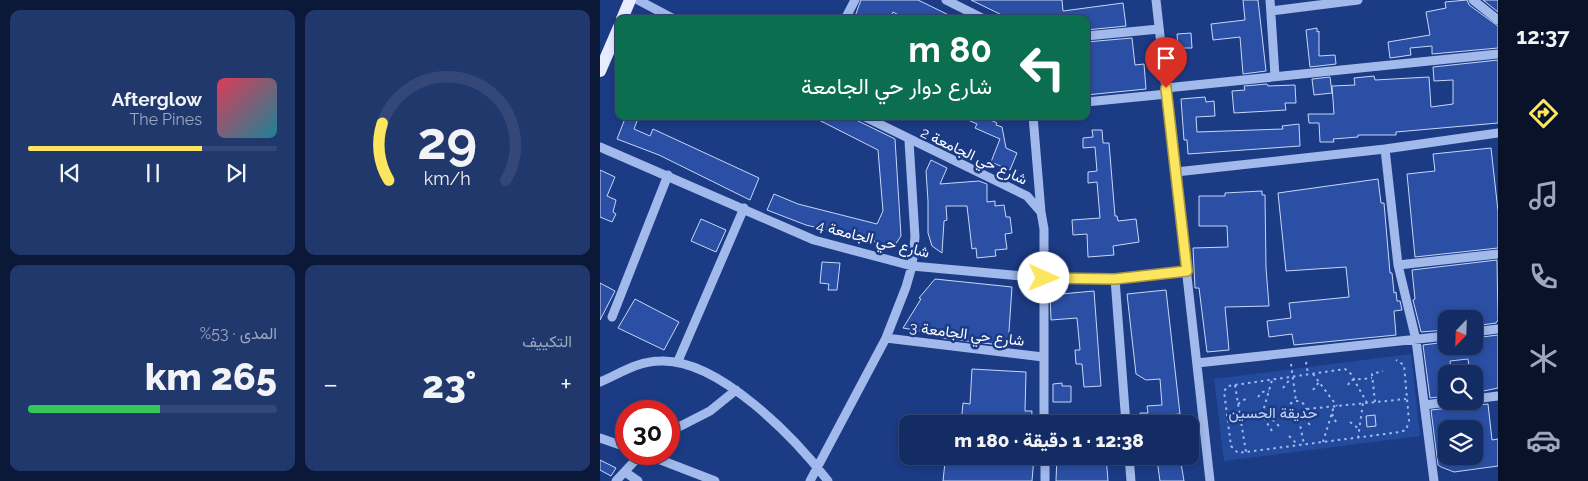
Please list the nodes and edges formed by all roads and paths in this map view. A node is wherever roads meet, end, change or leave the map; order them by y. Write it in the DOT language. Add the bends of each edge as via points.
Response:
graph roads {
  1 [pos="630,0"];
  2 [pos="638,0"];
  3 [pos="855,0"];
  4 [pos="946,0"];
  5 [pos="1156,0"];
  6 [pos="1270,0"];
  7 [pos="1358,0"];
  8 [pos="1473,0"];
  9 [pos="1340,1"];
  10 [pos="1271,11"];
  11 [pos="624,15"];
  12 [pos="666,15"];
  13 [pos="847,15"];
  14 [pos="976,15"];
  15 [pos="1498,20"];
  16 [pos="1159,29"];
  17 [pos="615,36"];
  18 [pos="1090,36"];
  19 [pos="1498,54"];
  20 [pos="600,71"];
  21 [pos="1275,76"];
  22 [pos="1166,91"];
  23 [pos="1090,101"];
  24 [pos="870,120"];
  25 [pos="1033,120"];
  26 [pos="1498,133"];
  27 [pos="909,141"];
  28 [pos="600,147"];
  29 [pos="1385,149"];
  30 [pos="1176,172"];
  31 [pos="668,175"];
  32 [pos="744,208"];
  33 [pos="1041,212"];
  34 [pos="1498,254"];
  35 [pos="1398,264"];
  36 [pos="912,266"];
  37 [pos="1187,271"];
  38 [pos="1044,278"];
  39 [pos="1115,279"];
  40 [pos="612,317"];
  41 [pos="1498,329"];
  42 [pos="1483,331"];
  43 [pos="1438,337"];
  44 [pos="886,338"];
  45 [pos="1416,340"];
  46 [pos="1305,352"];
  47 [pos="1290,353"];
  48 [pos="1043,357"];
  49 [pos="1396,360"];
  50 [pos="678,361"];
  51 [pos="1197,363"];
  52 [pos="1384,371"];
  53 [pos="1308,374"];
  54 [pos="1313,374"];
  55 [pos="1293,376"];
  56 [pos="1372,378"];
  57 [pos="1272,380"];
  58 [pos="1355,380"];
  59 [pos="600,382"];
  60 [pos="1319,382"];
  61 [pos="1235,385"];
  62 [pos="1348,385"];
  63 [pos="1284,388"];
  64 [pos="736,390"];
  65 [pos="1313,390"];
  66 [pos="1269,391"];
  67 [pos="1498,396"];
  68 [pos="1258,397"];
  69 [pos="1247,398"];
  70 [pos="1483,398"];
  71 [pos="1407,399"];
  72 [pos="1296,401"];
  73 [pos="1375,402"];
  74 [pos="1363,403"];
  75 [pos="1367,403"];
  76 [pos="1438,403"];
  77 [pos="1238,404"];
  78 [pos="1425,405"];
  79 [pos="1336,406"];
  80 [pos="1307,409"];
  81 [pos="1288,412"];
  82 [pos="1332,414"];
  83 [pos="1044,415"];
  84 [pos="1125,415"];
  85 [pos="1262,415"];
  86 [pos="1268,415"];
  87 [pos="1240,418"];
  88 [pos="1304,418"];
  89 [pos="1299,420"];
  90 [pos="1350,422"];
  91 [pos="1337,424"];
  92 [pos="1310,425"];
  93 [pos="680,426"];
  94 [pos="1279,426"];
  95 [pos="1359,429"];
  96 [pos="1272,431"];
  97 [pos="1289,436"];
  98 [pos="600,438"];
  99 [pos="1358,438"];
  100 [pos="1323,442"];
  101 [pos="615,443"];
  102 [pos="1304,444"];
  103 [pos="1298,445"];
  104 [pos="1246,452"];
  105 [pos="632,465"];
  106 [pos="672,465"];
  107 [pos="1044,465"];
  108 [pos="1130,465"];
  109 [pos="818,468"];
  110 [pos="625,472"];
  111 [pos="616,481"];
  112 [pos="638,481"];
  113 [pos="715,481"];
  114 [pos="810,481"];
  115 [pos="828,481"];
  116 [pos="1045,481"];
  117 [pos="1131,481"];
  118 [pos="1210,481"];
  119 [pos="1434,481"];
  1 -- 11 [label="main road"];
  2 -- 12 [label="street"];
  3 -- 13 [label="street"];
  4 -- 14 [label="street"];
  5 -- 16 [label="street"];
  6 -- 10 [label="street"];
  7 -- 9 [label="street"];
  8 -- 15 [label="street"];
  9 -- 10 [label="street"];
  10 -- 21 [label="street"];
  16 -- 18 [label="street"];
  16 -- 22 [label="street"];
  17 -- 20 [label="main road"];
  19 -- 21 [label="street"];
  21 -- 22 [label="street"];
  22 -- 23 [label="street"];
  22 -- 30 [label="street"];
  24 -- 27 [label="street, شارع حي الجامعة 2"];
  25 -- 33 [label="street"];
  26 -- 29 [label="street"];
  27 -- 33 [label="street, شارع حي الجامعة 2" via="1006,185 1026,196"];
  27 -- 36 [label="street" via="915,237"];
  28 -- 31 [label="street, شارع حي الجامعة 4"];
  29 -- 30 [label="street"];
  29 -- 35 [label="street"];
  30 -- 37 [label="street"];
  31 -- 32 [label="street, شارع حي الجامعة 4"];
  31 -- 40 [label="street"];
  32 -- 36 [label="street, شارع حي الجامعة 4" via="814,240"];
  32 -- 50 [label="street"];
  33 -- 38 [label="street"];
  34 -- 35 [label="street"];
  35 -- 45 [label="street"];
  36 -- 38 [label="street, شارع حي الجامعة 4"];
  36 -- 44 [label="street"];
  37 -- 39 [label="street, شارع حي الجامعة 4"];
  37 -- 51 [label="street"];
  38 -- 39 [label="street, شارع حي الجامعة 4"];
  38 -- 48 [label="street"];
  39 -- 84 [label="street"];
  41 -- 42 [label="street"];
  43 -- 45 [label="street"];
  44 -- 48 [label="street, شارع حي الجامعة 3"];
  44 -- 109 [label="street"];
  45 -- 46 [label="street"];
  45 -- 78 [label="street"];
  46 -- 47 [label="street"];
  46 -- 53 [label="path"];
  47 -- 51 [label="street"];
  47 -- 55 [label="path"];
  48 -- 83 [label="street"];
  49 -- 71 [label="path" via="1404,365"];
  50 -- 59 [label="street" via="640,364"];
  50 -- 64 [label="street"];
  51 -- 118 [label="street"];
  52 -- 56 [label="path" via="1373,372"];
  53 -- 54 [label="path"];
  53 -- 55 [label="path"];
  54 -- 58 [label="path" via="1345,369"];
  54 -- 60 [label="path"];
  55 -- 57 [label="path"];
  55 -- 63 [label="path"];
  55 -- 72 [label="path"];
  56 -- 58 [label="path"];
  56 -- 73 [label="path"];
  57 -- 61 [label="path"];
  57 -- 66 [label="path"];
  58 -- 62 [label="path"];
  58 -- 75 [label="path"];
  60 -- 65 [label="path"];
  60 -- 79 [label="path"];
  61 -- 77 [label="path"];
  61 -- 104 [label="path" via="1224,390 1231,446 1235,452"];
  64 -- 93 [label="street" via="710,411"];
  64 -- 109 [label="street"];
  66 -- 68 [label="path"];
  66 -- 85 [label="path"];
  67 -- 70 [label="street"];
  69 -- 77 [label="path"];
  71 -- 73 [label="path"];
  71 -- 99 [label="path" via="1409,421 1406,430"];
  72 -- 80 [label="path"];
  72 -- 81 [label="path"];
  73 -- 75 [label="path"];
  74 -- 75 [label="path"];
  74 -- 79 [label="path"];
  74 -- 95 [label="path"];
  76 -- 78 [label="street"];
  77 -- 87 [label="path"];
  78 -- 119 [label="street"];
  79 -- 80 [label="path"];
  79 -- 82 [label="path"];
  80 -- 88 [label="path"];
  81 -- 86 [label="path"];
  81 -- 89 [label="path"];
  82 -- 91 [label="path"];
  82 -- 100 [label="path"];
  85 -- 86 [label="path"];
  85 -- 87 [label="path"];
  85 -- 96 [label="path"];
  86 -- 94 [label="path"];
  87 -- 104 [label="path"];
  88 -- 89 [label="path"];
  88 -- 92 [label="path"];
  89 -- 102 [label="path"];
  90 -- 95 [label="path"];
  95 -- 99 [label="path"];
  97 -- 103 [label="path"];
  98 -- 101 [label="street"];
  99 -- 100 [label="path"];
  100 -- 102 [label="path"];
  102 -- 103 [label="path"];
  103 -- 104 [label="path"];
  105 -- 110 [label="street"];
  106 -- 113 [label="street"];
  107 -- 116 [label="street"];
  108 -- 117 [label="street"];
  109 -- 114 [label="street"];
  109 -- 115 [label="street"];
  110 -- 111 [label="street"];
  110 -- 112 [label="street"];
}
